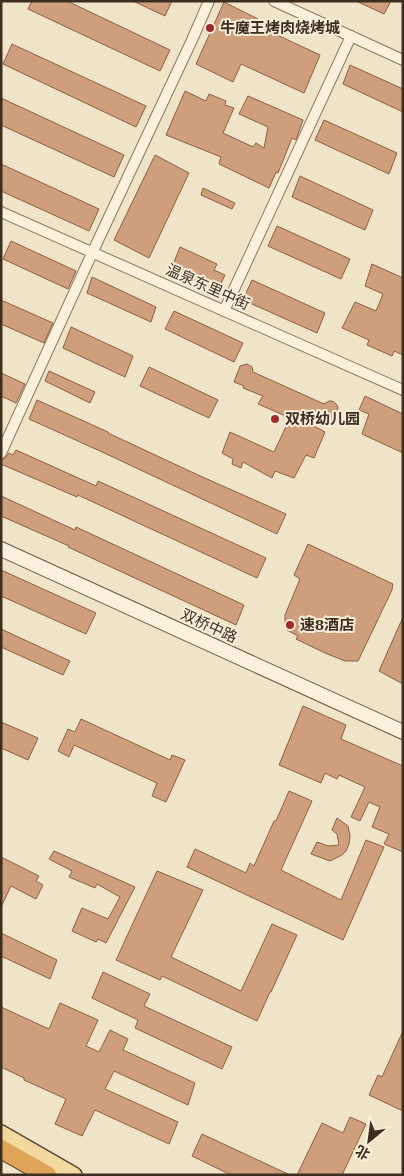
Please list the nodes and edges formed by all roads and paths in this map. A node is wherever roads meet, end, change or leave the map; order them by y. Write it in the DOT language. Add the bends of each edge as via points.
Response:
graph roads {
  1 [pos="209,1"];
  2 [pos="274,1"];
  3 [pos="351,36"];
  4 [pos="403,60"];
  5 [pos="1,212"];
  6 [pos="93,253"];
  7 [pos="224,311"];
  8 [pos="403,390"];
  9 [pos="1,453"];
  10 [pos="1,549"];
  11 [pos="403,732"];
  12 [pos="1,1133"];
  13 [pos="1,1149"];
  14 [pos="47,1175"];
  15 [pos="74,1175"];
  1 -- 6 [label="street"];
  2 -- 3 [label="street"];
  3 -- 4 [label="street"];
  3 -- 7 [label="street"];
  5 -- 6 [label="street, 温泉东里中街"];
  6 -- 7 [label="street, 温泉东里中街"];
  6 -- 9 [label="street"];
  7 -- 8 [label="street, 温泉东里中街"];
  10 -- 11 [label="street, 双桥中路"];
  12 -- 15 [label="main road"];
  13 -- 14 [label="highway"];
}
